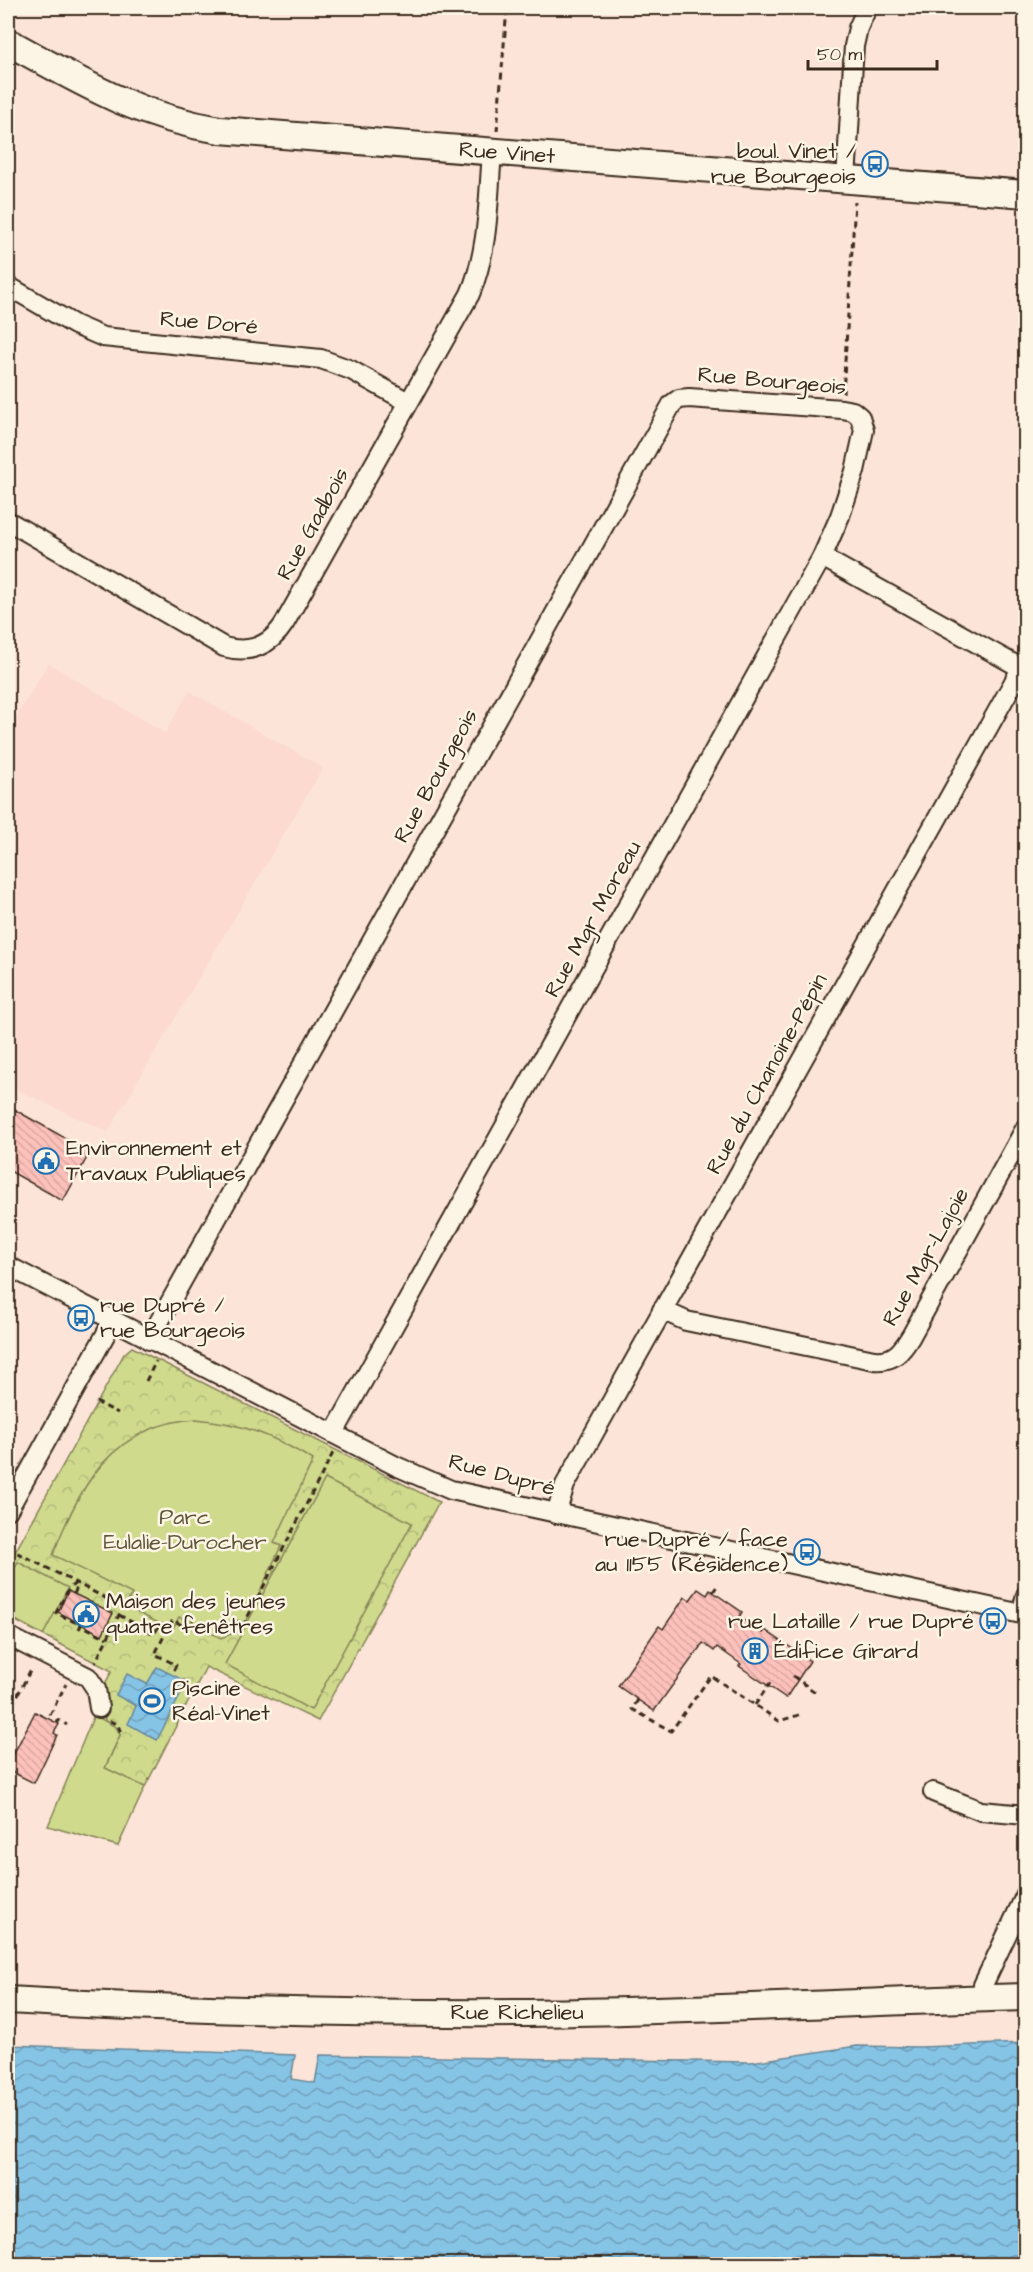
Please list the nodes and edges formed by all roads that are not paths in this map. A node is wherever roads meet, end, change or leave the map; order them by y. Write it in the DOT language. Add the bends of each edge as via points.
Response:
graph roads {
  1 [pos="867,8"];
  2 [pos="8,42"];
  3 [pos="492,152"];
  4 [pos="850,188"];
  5 [pos="1026,194"];
  6 [pos="8,286"];
  7 [pos="408,402"];
  8 [pos="860,417"];
  9 [pos="8,521"];
  10 [pos="822,557"];
  11 [pos="1023,664"];
  12 [pos="1026,1127"];
  13 [pos="8,1266"];
  14 [pos="662,1310"];
  15 [pos="113,1321"];
  16 [pos="149,1340"];
  17 [pos="335,1441"];
  18 [pos="8,1510"];
  19 [pos="556,1515"];
  20 [pos="1026,1595"];
  21 [pos="1023,1615"];
  22 [pos="8,1636"];
  23 [pos="104,1715"];
  24 [pos="933,1792"];
  25 [pos="1026,1815"];
  26 [pos="1026,1894"];
  27 [pos="1026,1996"];
  28 [pos="981,1998"];
  29 [pos="8,2000"];
  1 -- 4 [label="street" via="854,46"];
  2 -- 3 [label="street, Rue Vinet" via="106,95 181,123 240,132"];
  3 -- 4 [label="street, Rue Vinet"];
  3 -- 7 [label="street, Rue Gadbois" via="479,270 464,305"];
  4 -- 5 [label="street, Rue Vinet"];
  6 -- 7 [label="street, Rue Doré" via="75,325 104,337 321,359 351,370"];
  7 -- 9 [label="street, Rue Gadbois" via="284,624 275,636 257,647 244,650 224,646"];
  8 -- 10 [label="street, Rue Mgr Moreau" via="864,430 855,471"];
  8 -- 16 [label="street, Rue Bourgeois" via="849,410 769,403 689,398 672,404"];
  10 -- 11 [label="street"];
  10 -- 17 [label="street, Rue Mgr Moreau"];
  11 -- 14 [label="street, Rue du Chanoine-Pépin"];
  12 -- 14 [label="street, Rue Mgr-Lajoie" via="911,1336 895,1357 874,1360 686,1321"];
  13 -- 15 [label="street, Rue Dupré"];
  14 -- 19 [label="street, Rue du Chanoine-Pépin" via="565,1485"];
  15 -- 16 [label="street, Rue Dupré"];
  15 -- 18 [label="street"];
  16 -- 17 [label="street, Rue Dupré"];
  17 -- 19 [label="street, Rue Dupré" via="451,1490"];
  19 -- 21 [label="street, Rue Dupré"];
  20 -- 21 [label="street"];
  22 -- 23 [label="street" via="88,1677"];
  24 -- 25 [label="street" via="981,1811"];
  26 -- 28 [label="street" via="983,1985"];
  27 -- 28 [label="street, Rue Richelieu"];
  28 -- 29 [label="street, Rue Richelieu" via="531,2013 333,2012"];
}
